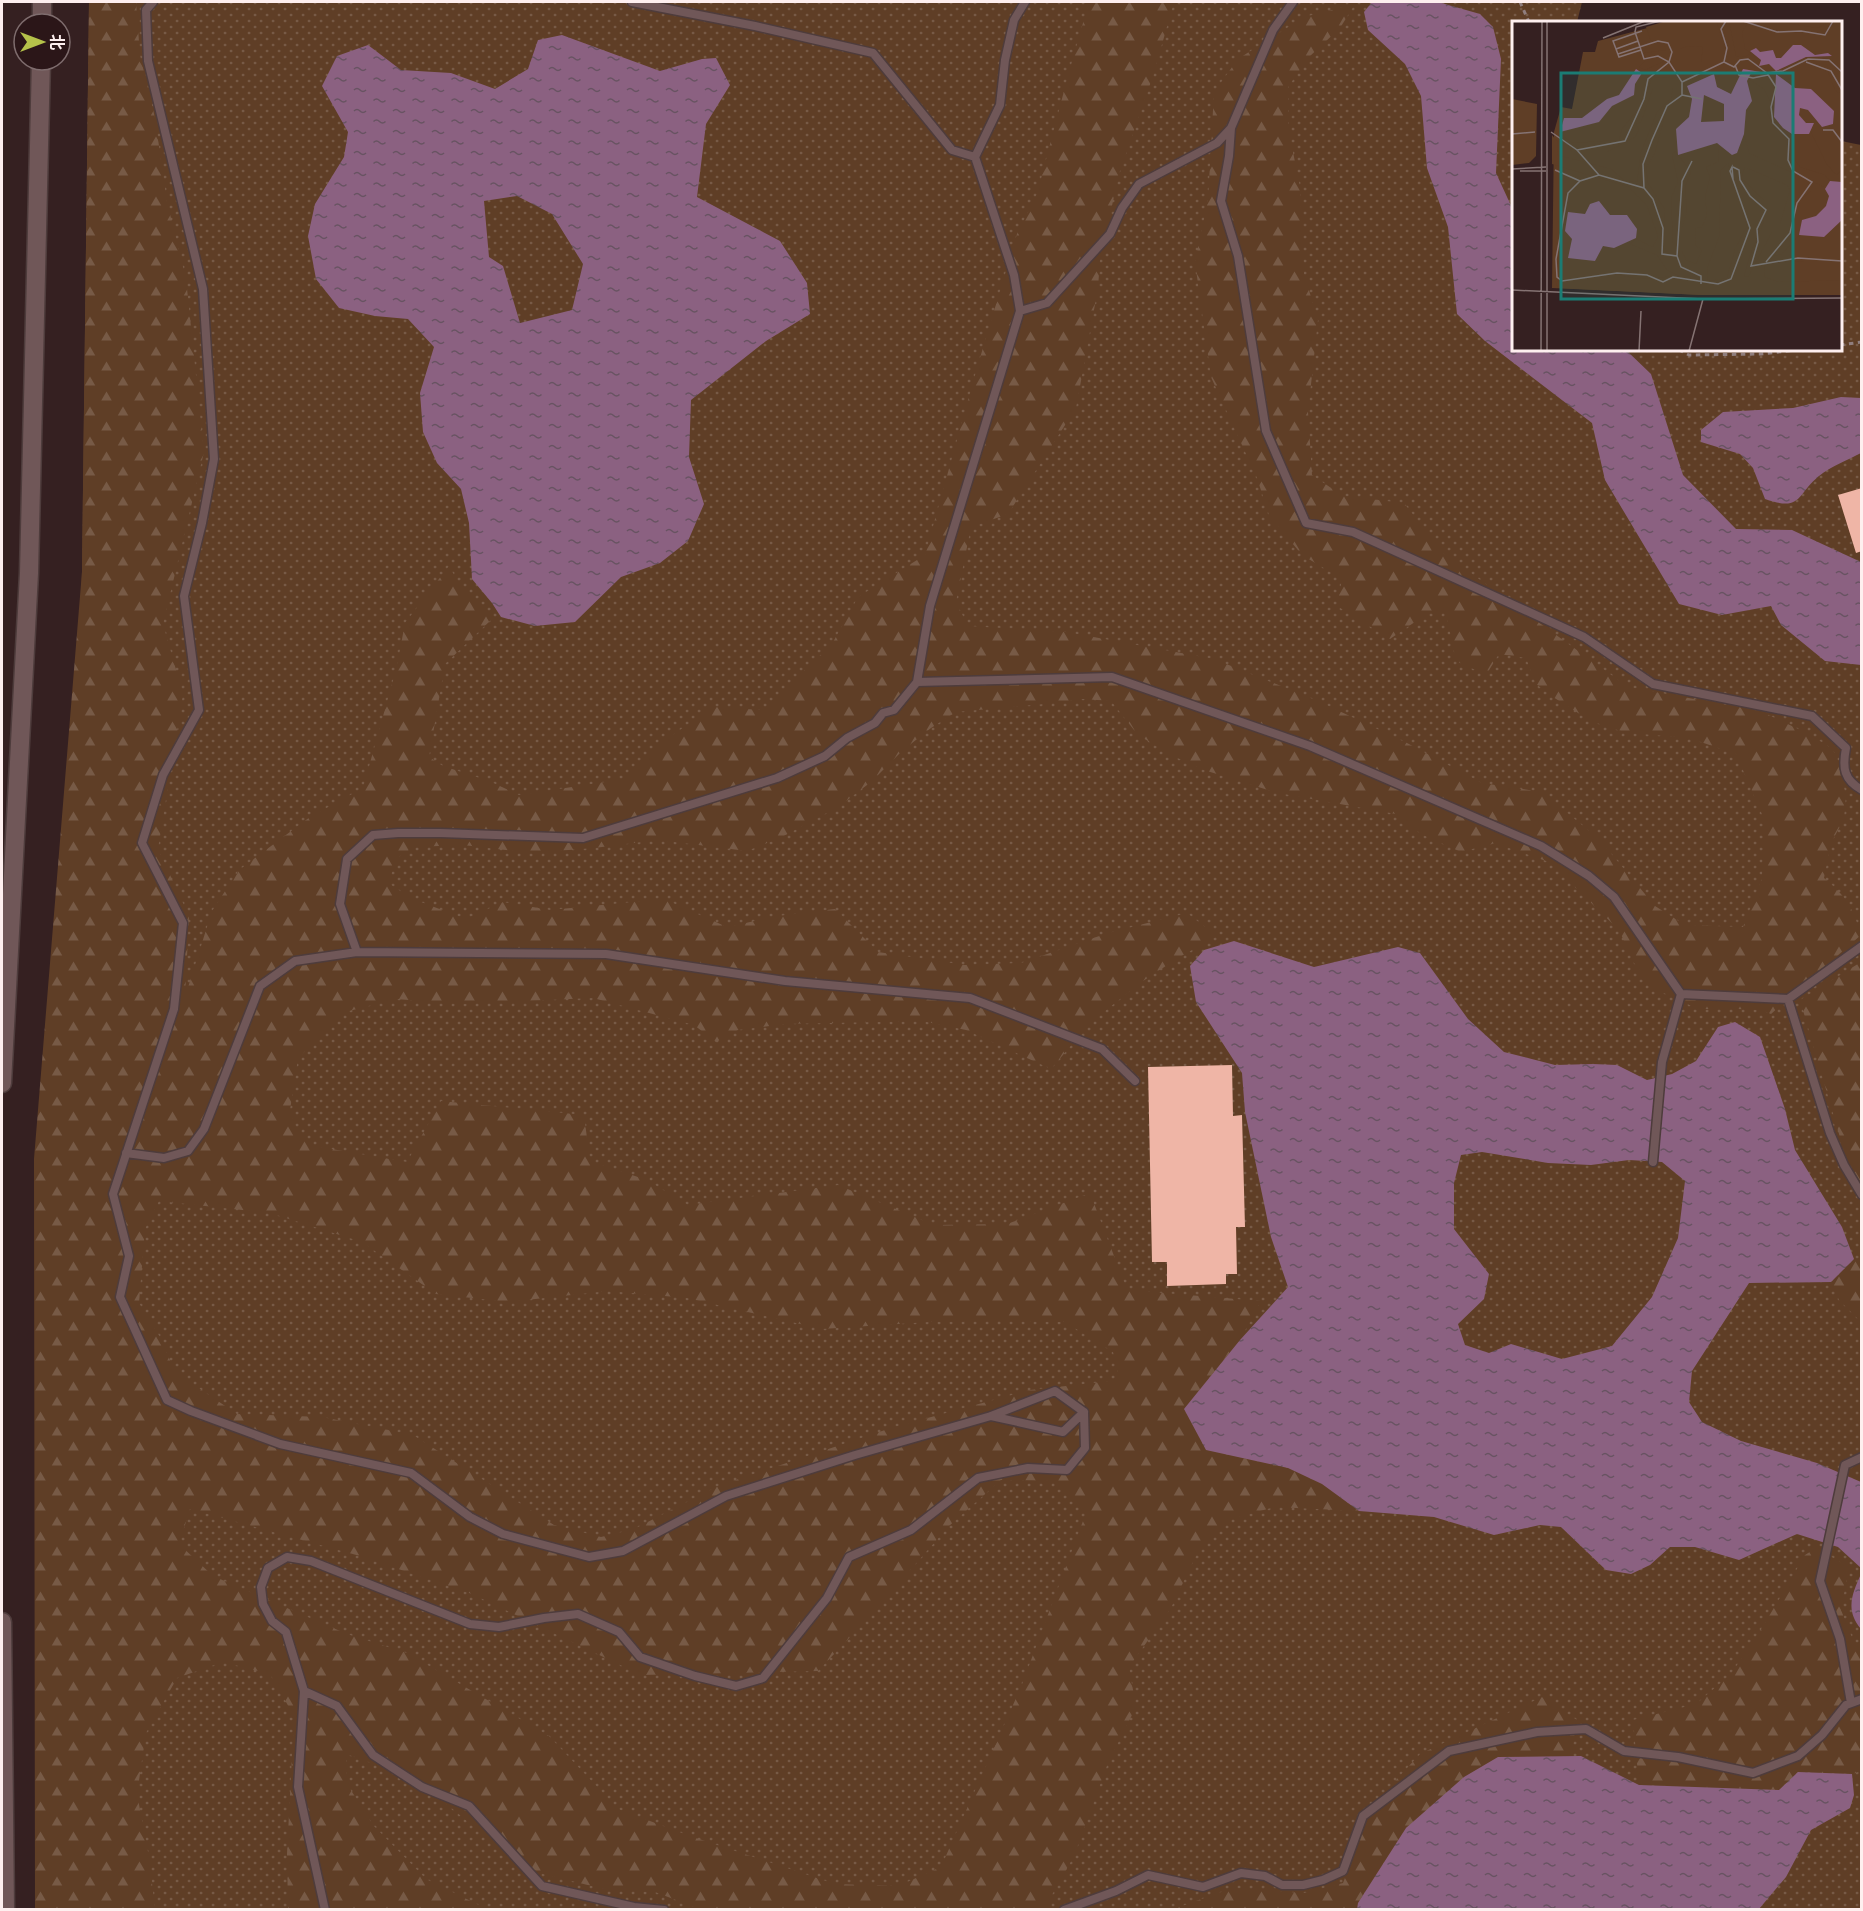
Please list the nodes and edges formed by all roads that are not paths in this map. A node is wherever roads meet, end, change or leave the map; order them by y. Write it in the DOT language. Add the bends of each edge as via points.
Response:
graph roads {
  1 [pos="153,2"];
  2 [pos="632,2"];
  3 [pos="1025,2"];
  4 [pos="1293,2"];
  5 [pos="41,72"];
  6 [pos="1231,128"];
  7 [pos="975,157"];
  8 [pos="1020,310"];
  9 [pos="917,682"];
  10 [pos="1862,790"];
  11 [pos="1862,946"];
  12 [pos="357,952"];
  13 [pos="1681,994"];
  14 [pos="1788,999"];
  15 [pos="1135,1081"];
  16 [pos="2,1083"];
  17 [pos="126,1153"];
  18 [pos="1653,1162"];
  19 [pos="1862,1195"];
  20 [pos="1084,1412"];
  21 [pos="991,1416"];
  22 [pos="1862,1457"];
  23 [pos="2,1622"];
  24 [pos="304,1691"];
  25 [pos="1862,1699"];
  26 [pos="1851,1703"];
  27 [pos="5,1910"];
  28 [pos="325,1910"];
  29 [pos="664,1910"];
  30 [pos="1064,1910"];
  1 -- 17 [label="lane" via="146,10 148,61 203,289 214,459 184,596 199,710 163,775 142,843 183,922 174,1009"];
  2 -- 7 [label="lane" via="873,53 952,150"];
  3 -- 7 [label="lane" via="1014,20 1000,105"];
  4 -- 6 [label="lane" via="1273,30"];
  5 -- 16 [label="street" via="29,573"];
  6 -- 8 [label="lane" via="1217,143 1139,184 1110,234 1047,303"];
  6 -- 10 [label="lane" via="1221,201 1238,256 1266,431 1306,523 1353,532 1584,638 1653,684 1812,716 1846,748 1843,763 1850,783"];
  7 -- 8 [label="lane" via="1014,275"];
  8 -- 9 [label="lane" via="930,606"];
  9 -- 12 [label="lane" via="894,710 883,713 875,723 825,756 777,778 583,838 372,835 347,859 340,904"];
  9 -- 13 [label="lane" via="1112,677 1311,746 1541,846 1589,876 1614,897"];
  11 -- 14 [label="lane"];
  12 -- 15 [label="lane" via="606,954 785,981 970,998 1102,1049"];
  12 -- 17 [label="lane" via="295,961 260,986 204,1129 188,1151 164,1158"];
  13 -- 14 [label="lane"];
  13 -- 18 [label="lane" via="1662,1062"];
  14 -- 19 [label="lane" via="1830,1133"];
  17 -- 21 [label="lane" via="113,1194 129,1256 120,1297 167,1400 280,1444 411,1473 470,1516 503,1534 589,1557 623,1551 726,1496"];
  20 -- 21 [label="lane" via="1063,1432"];
  20 -- 21 [label="lane" via="1055,1391"];
  20 -- 24 [label="lane" via="1085,1448 1067,1470 1028,1468 978,1478 911,1530 849,1557 827,1598 763,1678 736,1686 640,1657 619,1632 578,1614 499,1627 470,1624 311,1562 287,1557 268,1568 261,1587 263,1604 272,1621 286,1632"];
  22 -- 26 [label="lane" via="1845,1465 1820,1581 1840,1639"];
  23 -- 27 [label="street"];
  24 -- 28 [label="lane" via="298,1787"];
  24 -- 29 [label="lane" via="337,1706 372,1755 422,1787 469,1806 542,1886"];
  25 -- 26 [label="lane"];
  26 -- 30 [label="lane" via="1798,1756 1753,1773 1678,1757 1624,1751 1586,1730 1537,1732 1449,1751 1363,1816 1343,1871 1323,1880 1282,1885 1264,1876 1241,1873 1203,1887 1148,1875"];
}
